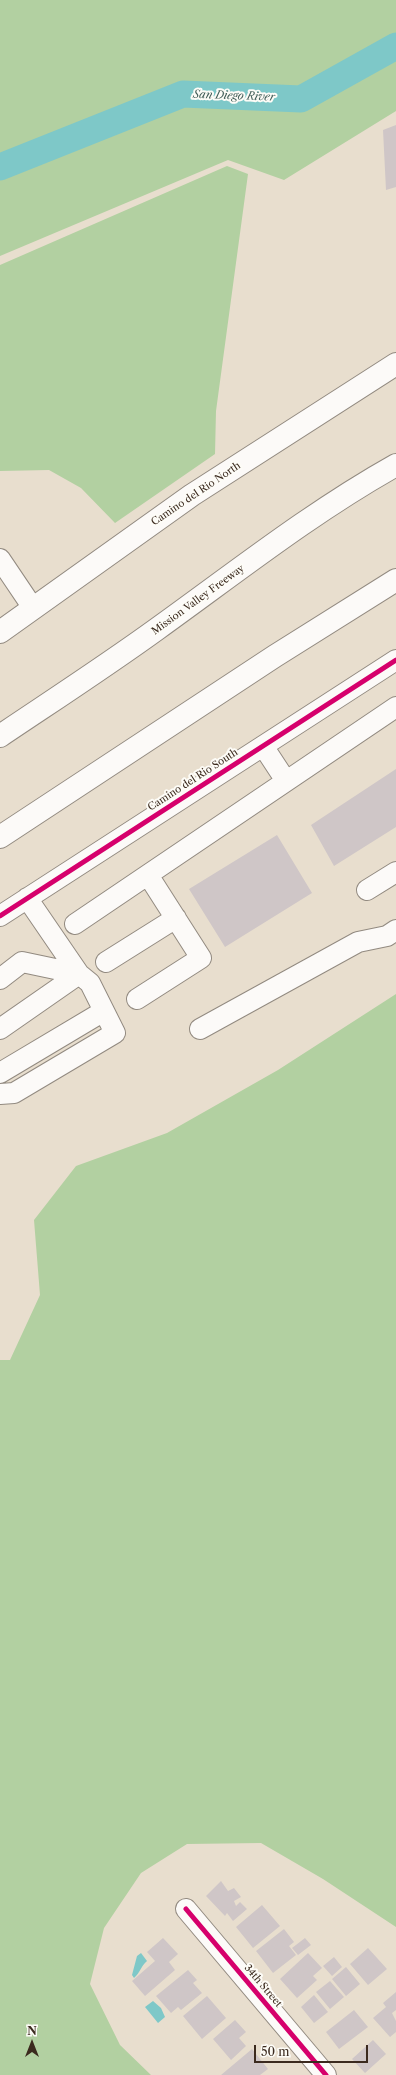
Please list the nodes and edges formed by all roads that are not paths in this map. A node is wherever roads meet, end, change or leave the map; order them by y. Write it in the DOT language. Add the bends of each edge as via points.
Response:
graph roads {
  1 [pos="396,364"];
  2 [pos="396,465"];
  3 [pos="0,560"];
  4 [pos="396,580"];
  5 [pos="33,608"];
  6 [pos="0,632"];
  7 [pos="396,660"];
  8 [pos="396,707"];
  9 [pos="0,736"];
  10 [pos="263,746"];
  11 [pos="286,781"];
  12 [pos="0,837"];
  13 [pos="396,872"];
  14 [pos="148,874"];
  15 [pos="367,890"];
  16 [pos="27,898"];
  17 [pos="0,916"];
  18 [pos="176,918"];
  19 [pos="75,924"];
  20 [pos="396,930"];
  21 [pos="106,962"];
  22 [pos="79,974"];
  23 [pos="0,979"];
  24 [pos="137,999"];
  25 [pos="104,1011"];
  26 [pos="0,1029"];
  27 [pos="200,1029"];
  28 [pos="0,1073"];
  29 [pos="0,1094"];
  30 [pos="186,1909"];
  31 [pos="326,2075"];
  1 -- 5 [label="main road, Camino del Rio North" via="192,494"];
  2 -- 9 [label="main road, Mission Valley Freeway" via="353,491 148,636"];
  3 -- 5 [label="street"];
  4 -- 12 [label="main road" via="275,656"];
  5 -- 6 [label="main road, Camino del Rio North"];
  7 -- 10 [label="street, Camino del Rio South"];
  8 -- 11 [label="street"];
  10 -- 11 [label="street"];
  10 -- 16 [label="street, Camino del Rio South"];
  11 -- 14 [label="street"];
  13 -- 15 [label="street"];
  14 -- 18 [label="street"];
  14 -- 19 [label="street"];
  16 -- 17 [label="street, Camino del Rio South"];
  16 -- 22 [label="street"];
  18 -- 21 [label="street"];
  18 -- 24 [label="street" via="201,958"];
  20 -- 27 [label="street" via="387,936 358,942"];
  22 -- 23 [label="street" via="22,962"];
  22 -- 25 [label="street" via="90,983"];
  22 -- 26 [label="street"];
  25 -- 28 [label="street"];
  25 -- 29 [label="street" via="116,1033 14,1093"];
  30 -- 31 [label="street, 34th Street"];
}
